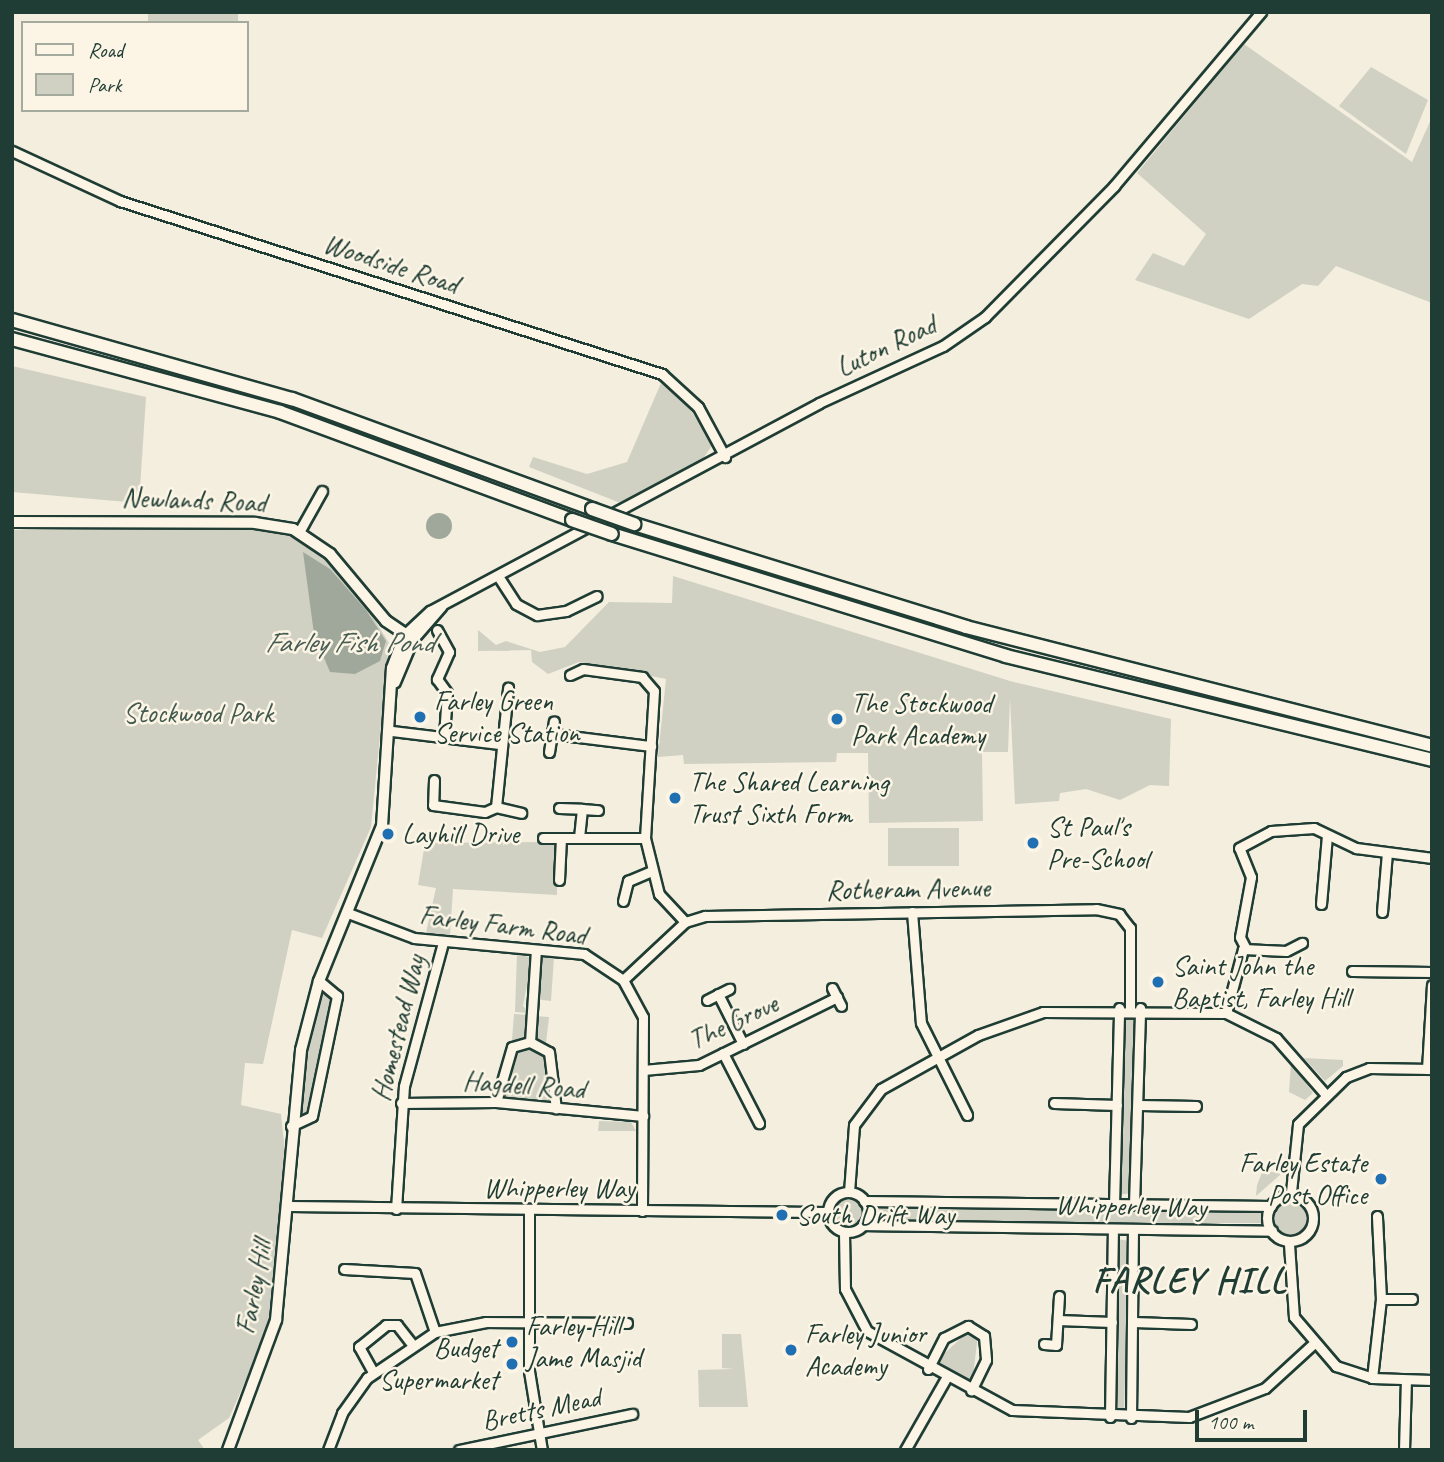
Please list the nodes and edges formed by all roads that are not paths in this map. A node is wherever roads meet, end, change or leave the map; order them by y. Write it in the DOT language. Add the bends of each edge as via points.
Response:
graph roads {
  1 [pos="1261,12"];
  2 [pos="12,151"];
  3 [pos="12,320"];
  4 [pos="12,339"];
  5 [pos="725,457"];
  6 [pos="322,491"];
  7 [pos="12,522"];
  8 [pos="299,532"];
  9 [pos="498,576"];
  10 [pos="597,596"];
  11 [pos="386,621"];
  12 [pos="437,630"];
  13 [pos="409,637"];
  14 [pos="395,654"];
  15 [pos="570,675"];
  16 [pos="395,681"];
  17 [pos="508,688"];
  18 [pos="554,721"];
  19 [pos="392,731"];
  20 [pos="554,734"];
  21 [pos="444,736"];
  22 [pos="499,744"];
  23 [pos="651,746"];
  24 [pos="1432,746"];
  25 [pos="549,752"];
  26 [pos="1432,760"];
  27 [pos="434,780"];
  28 [pos="496,807"];
  29 [pos="559,808"];
  30 [pos="582,809"];
  31 [pos="598,810"];
  32 [pos="522,813"];
  33 [pos="1327,835"];
  34 [pos="543,838"];
  35 [pos="561,838"];
  36 [pos="579,838"];
  37 [pos="645,838"];
  38 [pos="1387,853"];
  39 [pos="1432,858"];
  40 [pos="652,871"];
  41 [pos="559,880"];
  42 [pos="623,901"];
  43 [pos="1321,904"];
  44 [pos="912,912"];
  45 [pos="1382,912"];
  46 [pos="348,913"];
  47 [pos="684,922"];
  48 [pos="443,942"];
  49 [pos="1303,943"];
  50 [pos="1245,947"];
  51 [pos="536,950"];
  52 [pos="1352,971"];
  53 [pos="1432,972"];
  54 [pos="623,980"];
  55 [pos="319,981"];
  56 [pos="1432,985"];
  57 [pos="729,989"];
  58 [pos="718,994"];
  59 [pos="837,997"];
  60 [pos="707,1000"];
  61 [pos="1119,1008"];
  62 [pos="1135,1008"];
  63 [pos="1226,1013"];
  64 [pos="530,1042"];
  65 [pos="743,1044"];
  66 [pos="723,1054"];
  67 [pos="937,1057"];
  68 [pos="1429,1069"];
  69 [pos="643,1070"];
  70 [pos="1326,1095"];
  71 [pos="496,1102"];
  72 [pos="401,1103"];
  73 [pos="1054,1103"];
  74 [pos="1117,1105"];
  75 [pos="1139,1105"];
  76 [pos="1196,1106"];
  77 [pos="556,1109"];
  78 [pos="967,1115"];
  79 [pos="643,1116"];
  80 [pos="759,1123"];
  81 [pos="291,1126"];
  82 [pos="849,1192"];
  83 [pos="1291,1192"];
  84 [pos="864,1201"];
  85 [pos="1114,1205"];
  86 [pos="1134,1205"];
  87 [pos="289,1206"];
  88 [pos="1271,1206"];
  89 [pos="396,1209"];
  90 [pos="529,1210"];
  91 [pos="642,1211"];
  92 [pos="827,1212"];
  93 [pos="1377,1216"];
  94 [pos="863,1225"];
  95 [pos="1113,1229"];
  96 [pos="1133,1229"];
  97 [pos="1272,1231"];
  98 [pos="844,1232"];
  99 [pos="1290,1244"];
  100 [pos="344,1269"];
  101 [pos="1059,1296"];
  102 [pos="1381,1298"];
  103 [pos="1412,1299"];
  104 [pos="1058,1321"];
  105 [pos="1112,1322"];
  106 [pos="1134,1322"];
  107 [pos="528,1323"];
  108 [pos="627,1323"];
  109 [pos="1191,1324"];
  110 [pos="435,1332"];
  111 [pos="411,1343"];
  112 [pos="1313,1344"];
  113 [pos="1044,1345"];
  114 [pos="928,1369"];
  115 [pos="373,1372"];
  116 [pos="946,1378"];
  117 [pos="1372,1378"];
  118 [pos="1406,1380"];
  119 [pos="1432,1380"];
  120 [pos="971,1391"];
  121 [pos="632,1414"];
  122 [pos="1110,1417"];
  123 [pos="1130,1418"];
  124 [pos="537,1432"];
  125 [pos="228,1450"];
  126 [pos="328,1450"];
  127 [pos="459,1450"];
  128 [pos="542,1450"];
  129 [pos="905,1450"];
  130 [pos="1404,1450"];
  1 -- 5 [label="street, Luton Road" via="1114,186 985,317 943,346 819,403"];
  2 -- 5 [label="street, Woodside Road" via="120,201 662,374 698,407"];
  3 -- 24 [label="highway, bridge" via="292,399 634,524 966,627"];
  4 -- 26 [label="highway, bridge" via="280,412 612,534 1006,656"];
  5 -- 9 [label="street, Luton Road"];
  6 -- 8 [label="street"];
  7 -- 8 [label="main road, Newlands Road" via="255,523"];
  8 -- 11 [label="main road, Newlands Road" via="343,566"];
  9 -- 10 [label="street" via="516,604 537,615 557,614"];
  9 -- 13 [label="street, Luton Road" via="442,606"];
  11 -- 13 [label="main road, Newlands Road"];
  11 -- 14 [label="main road"];
  12 -- 21 [label="street" via="449,652 437,679 446,693"];
  13 -- 14 [label="main road, Farley Hill"];
  13 -- 16 [label="main road, Farley Hill"];
  14 -- 16 [label="main road, Farley Hill"];
  15 -- 23 [label="street" via="583,669 647,680 656,696"];
  16 -- 19 [label="main road, Farley Hill"];
  17 -- 22 [label="street"];
  18 -- 20 [label="street"];
  19 -- 21 [label="street"];
  19 -- 46 [label="main road, Farley Hill" via="383,827"];
  20 -- 23 [label="street"];
  20 -- 25 [label="street"];
  21 -- 22 [label="street"];
  22 -- 28 [label="street"];
  23 -- 37 [label="street"];
  27 -- 28 [label="street" via="433,810 485,812"];
  28 -- 32 [label="street"];
  29 -- 30 [label="street"];
  30 -- 31 [label="street"];
  30 -- 36 [label="street"];
  33 -- 38 [label="street"];
  33 -- 43 [label="street"];
  33 -- 50 [label="street" via="1297,827 1239,848 1251,877 1240,937"];
  34 -- 35 [label="street"];
  35 -- 36 [label="street"];
  35 -- 41 [label="street"];
  36 -- 37 [label="street"];
  37 -- 40 [label="street"];
  38 -- 39 [label="street"];
  38 -- 45 [label="street"];
  40 -- 42 [label="street" via="628,881"];
  40 -- 47 [label="street" via="665,904"];
  44 -- 47 [label="street, Rotheram Avenue" via="705,916"];
  44 -- 62 [label="street, Rotheram Avenue" via="1119,914 1130,928"];
  44 -- 67 [label="street" via="915,993"];
  46 -- 48 [label="street, Farley Farm Road" via="398,934"];
  46 -- 55 [label="main road, Farley Hill"];
  47 -- 54 [label="street"];
  48 -- 51 [label="street, Farley Farm Road"];
  48 -- 72 [label="street, Homestead Way"];
  49 -- 50 [label="street" via="1286,951"];
  50 -- 63 [label="street"];
  51 -- 54 [label="street, Farley Farm Road" via="592,957"];
  51 -- 64 [label="street"];
  52 -- 53 [label="street"];
  54 -- 69 [label="street, Farley Farm Road" via="643,1017"];
  55 -- 81 [label="main road, Farley Hill"];
  55 -- 81 [label="street" via="337,996 312,1116"];
  56 -- 68 [label="street"];
  57 -- 58 [label="street"];
  58 -- 60 [label="street"];
  58 -- 65 [label="street"];
  59 -- 65 [label="street, The Grove"];
  61 -- 62 [label="street"];
  61 -- 67 [label="street" via="1020,1017"];
  61 -- 74 [label="street"];
  62 -- 63 [label="street"];
  62 -- 75 [label="street"];
  63 -- 70 [label="street" via="1276,1038"];
  64 -- 71 [label="street" via="512,1047"];
  64 -- 77 [label="street" via="549,1052"];
  65 -- 66 [label="street, The Grove"];
  66 -- 69 [label="street, The Grove" via="691,1067"];
  66 -- 80 [label="street"];
  67 -- 78 [label="street"];
  67 -- 82 [label="street" via="890,1082 861,1112 850,1139"];
  68 -- 70 [label="street" via="1362,1069"];
  69 -- 79 [label="street, Farley Farm Road"];
  70 -- 83 [label="street" via="1295,1132"];
  71 -- 72 [label="street, Hagdell Road"];
  71 -- 77 [label="street, Hagdell Road"];
  72 -- 89 [label="street, Homestead Way"];
  73 -- 74 [label="street"];
  74 -- 85 [label="street"];
  75 -- 76 [label="street"];
  75 -- 86 [label="street"];
  77 -- 79 [label="street, Hagdell Road"];
  79 -- 91 [label="street, Farley Farm Road"];
  81 -- 87 [label="main road, Farley Hill"];
  82 -- 84 [label="street"];
  82 -- 92 [label="street" via="837,1195"];
  83 -- 88 [label="street"];
  83 -- 99 [label="street" via="1306,1203 1310,1216 1304,1237"];
  84 -- 85 [label="street, Whipperley Way"];
  84 -- 94 [label="street"];
  85 -- 86 [label="street, Whipperley Way"];
  86 -- 88 [label="street, Whipperley Way"];
  87 -- 89 [label="street, Whipperley Way"];
  87 -- 125 [label="main road, Farley Hill" via="276,1320"];
  88 -- 97 [label="street"];
  89 -- 90 [label="street, Whipperley Way"];
  90 -- 91 [label="street, Whipperley Way"];
  90 -- 107 [label="street"];
  91 -- 92 [label="street, Whipperley Way"];
  92 -- 98 [label="street"];
  93 -- 102 [label="street"];
  94 -- 95 [label="street, Whipperley Way"];
  94 -- 98 [label="street"];
  95 -- 96 [label="street, Whipperley Way"];
  95 -- 105 [label="street"];
  96 -- 97 [label="street, Whipperley Way"];
  96 -- 106 [label="street"];
  97 -- 99 [label="street"];
  98 -- 114 [label="street" via="845,1289 853,1312 867,1331"];
  99 -- 112 [label="street" via="1294,1317"];
  100 -- 110 [label="street" via="415,1273"];
  101 -- 104 [label="street"];
  102 -- 103 [label="street"];
  102 -- 117 [label="street"];
  104 -- 105 [label="street"];
  104 -- 113 [label="street" via="1056,1345"];
  105 -- 122 [label="street"];
  106 -- 109 [label="street"];
  106 -- 123 [label="street"];
  107 -- 108 [label="street"];
  107 -- 110 [label="street"];
  107 -- 124 [label="street"];
  110 -- 111 [label="street"];
  111 -- 115 [label="street"];
  111 -- 115 [label="street" via="394,1324 378,1331 359,1347"];
  112 -- 117 [label="street" via="1336,1366"];
  112 -- 123 [label="street" via="1265,1388 1233,1405 1189,1417"];
  114 -- 116 [label="street"];
  114 -- 120 [label="street" via="944,1338 968,1326 984,1336 986,1360"];
  115 -- 126 [label="street" via="342,1413"];
  116 -- 120 [label="street"];
  116 -- 129 [label="street"];
  117 -- 118 [label="street"];
  118 -- 119 [label="street"];
  118 -- 130 [label="street"];
  120 -- 122 [label="street" via="1012,1410"];
  121 -- 124 [label="street, Bretts Mead"];
  122 -- 123 [label="street"];
  124 -- 127 [label="street, Bretts Mead"];
  124 -- 128 [label="street"];
}
